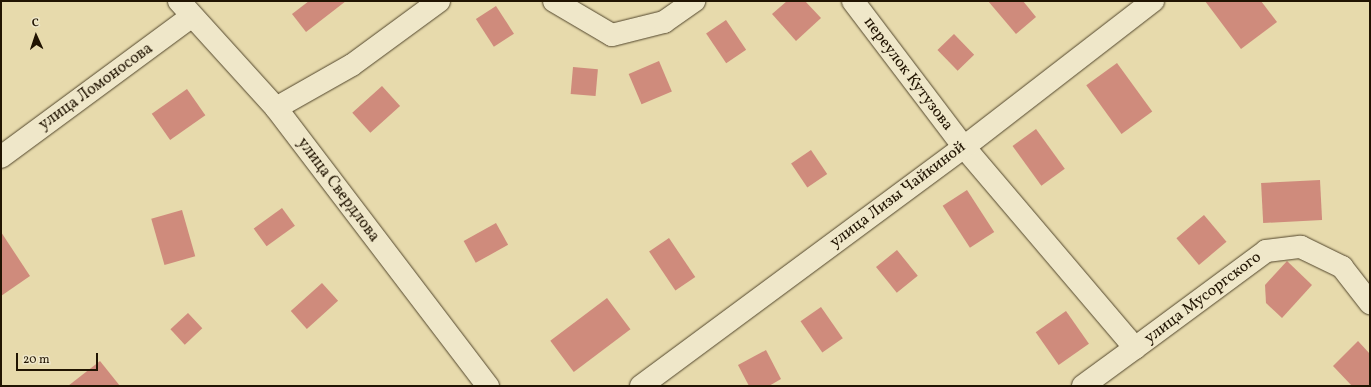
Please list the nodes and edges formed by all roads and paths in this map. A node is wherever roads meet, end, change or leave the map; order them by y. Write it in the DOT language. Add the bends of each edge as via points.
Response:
graph roads {
  1 [pos="439,1"];
  2 [pos="554,1"];
  3 [pos="694,1"];
  4 [pos="853,1"];
  5 [pos="1153,1"];
  6 [pos="185,9"];
  7 [pos="276,108"];
  8 [pos="964,147"];
  9 [pos="1,157"];
  10 [pos="1370,303"];
  11 [pos="1135,348"];
  12 [pos="488,386"];
  13 [pos="641,386"];
  14 [pos="1083,386"];
  1 -- 7 [label="street" via="352,65"];
  2 -- 3 [label="street" via="612,35 664,22"];
  4 -- 8 [label="street, переулок Кутузова"];
  5 -- 8 [label="street, улица Лизы Чайкиной"];
  6 -- 7 [label="street, улица Свердлова"];
  6 -- 9 [label="street, улица Ломоносова"];
  7 -- 12 [label="street, улица Свердлова"];
  8 -- 11 [label="street, улица Мусоргского"];
  8 -- 13 [label="street, улица Лизы Чайкиной"];
  10 -- 11 [label="street, улица Мусоргского" via="1342,267 1301,248 1266,251"];
  11 -- 14 [label="street, улица Мусоргского"];
}
